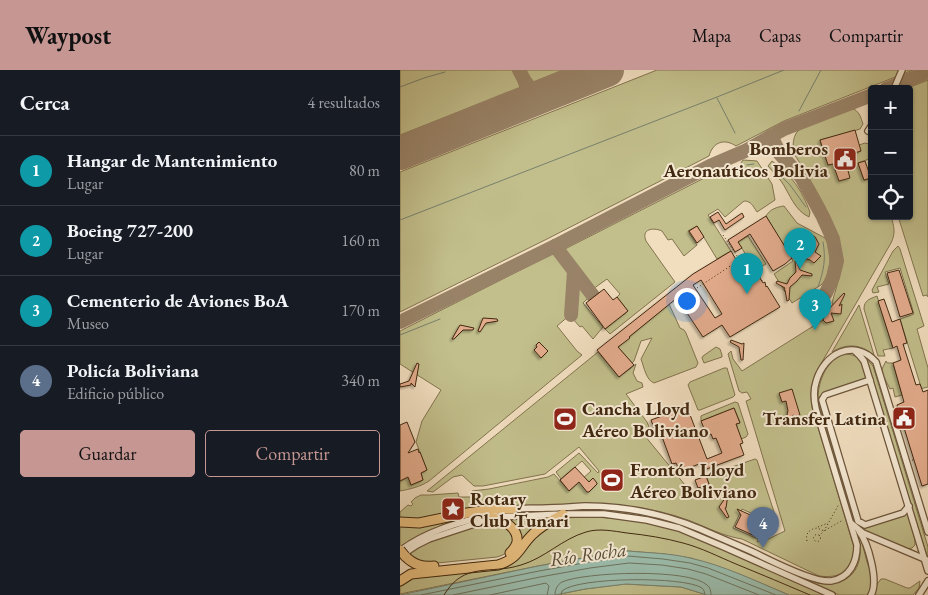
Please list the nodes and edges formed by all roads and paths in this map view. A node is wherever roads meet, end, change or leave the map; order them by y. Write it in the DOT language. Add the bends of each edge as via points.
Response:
graph roads {
  1 [pos="902,70"];
  2 [pos="896,85"];
  3 [pos="724,235"];
  4 [pos="739,260"];
  5 [pos="763,282"];
  6 [pos="697,288"];
  7 [pos="853,350"];
  8 [pos="870,380"];
  9 [pos="841,501"];
  10 [pos="909,506"];
  11 [pos="512,509"];
  12 [pos="563,514"];
  13 [pos="492,518"];
  14 [pos="848,521"];
  15 [pos="400,522"];
  16 [pos="828,523"];
  17 [pos="816,528"];
  18 [pos="824,530"];
  19 [pos="858,530"];
  20 [pos="808,532"];
  21 [pos="928,532"];
  22 [pos="817,536"];
  23 [pos="807,541"];
  24 [pos="918,541"];
  25 [pos="723,542"];
  26 [pos="908,552"];
  27 [pos="401,553"];
  28 [pos="926,560"];
  29 [pos="928,571"];
  30 [pos="928,580"];
  31 [pos="400,581"];
  32 [pos="832,595"];
  33 [pos="871,595"];
  34 [pos="919,595"];
  1 -- 2 [label="street"];
  3 -- 4 [label="path"];
  4 -- 5 [label="path" via="747,256"];
  4 -- 6 [label="path"];
  7 -- 8 [label="street" via="864,361"];
  7 -- 14 [label="street" via="842,351 828,359 814,389 816,409"];
  7 -- 21 [label="street" via="865,353 876,362"];
  8 -- 10 [label="street"];
  8 -- 10 [label="street" via="825,395 822,400 849,492 858,521 865,525 903,513"];
  9 -- 16 [label="path"];
  10 -- 24 [label="street"];
  11 -- 15 [label="highway" via="466,513 419,523"];
  11 -- 25 [label="street" via="585,506 633,510 671,519"];
  11 -- 27 [label="street" via="458,523 422,537"];
  12 -- 13 [label="street"];
  12 -- 25 [label="street" via="604,514 647,520"];
  12 -- 31 [label="highway" via="533,534 506,562 411,574"];
  13 -- 27 [label="street" via="429,539"];
  13 -- 27 [label="highway" via="506,523 516,535 516,545 505,558 429,567 416,565"];
  14 -- 18 [label="path"];
  14 -- 19 [label="street"];
  14 -- 25 [label="street" via="857,545 856,559 850,570 831,581 811,577"];
  16 -- 17 [label="path"];
  16 -- 18 [label="path"];
  17 -- 18 [label="path"];
  17 -- 20 [label="path"];
  17 -- 22 [label="path"];
  18 -- 22 [label="path"];
  19 -- 26 [label="street"];
  19 -- 33 [label="street" via="863,536 875,580"];
  20 -- 22 [label="path"];
  20 -- 23 [label="path"];
  24 -- 26 [label="street" via="914,551"];
  24 -- 28 [label="street"];
  25 -- 32 [label="street"];
  26 -- 28 [label="street"];
  28 -- 29 [label="street"];
  30 -- 34 [label="street"];
}
